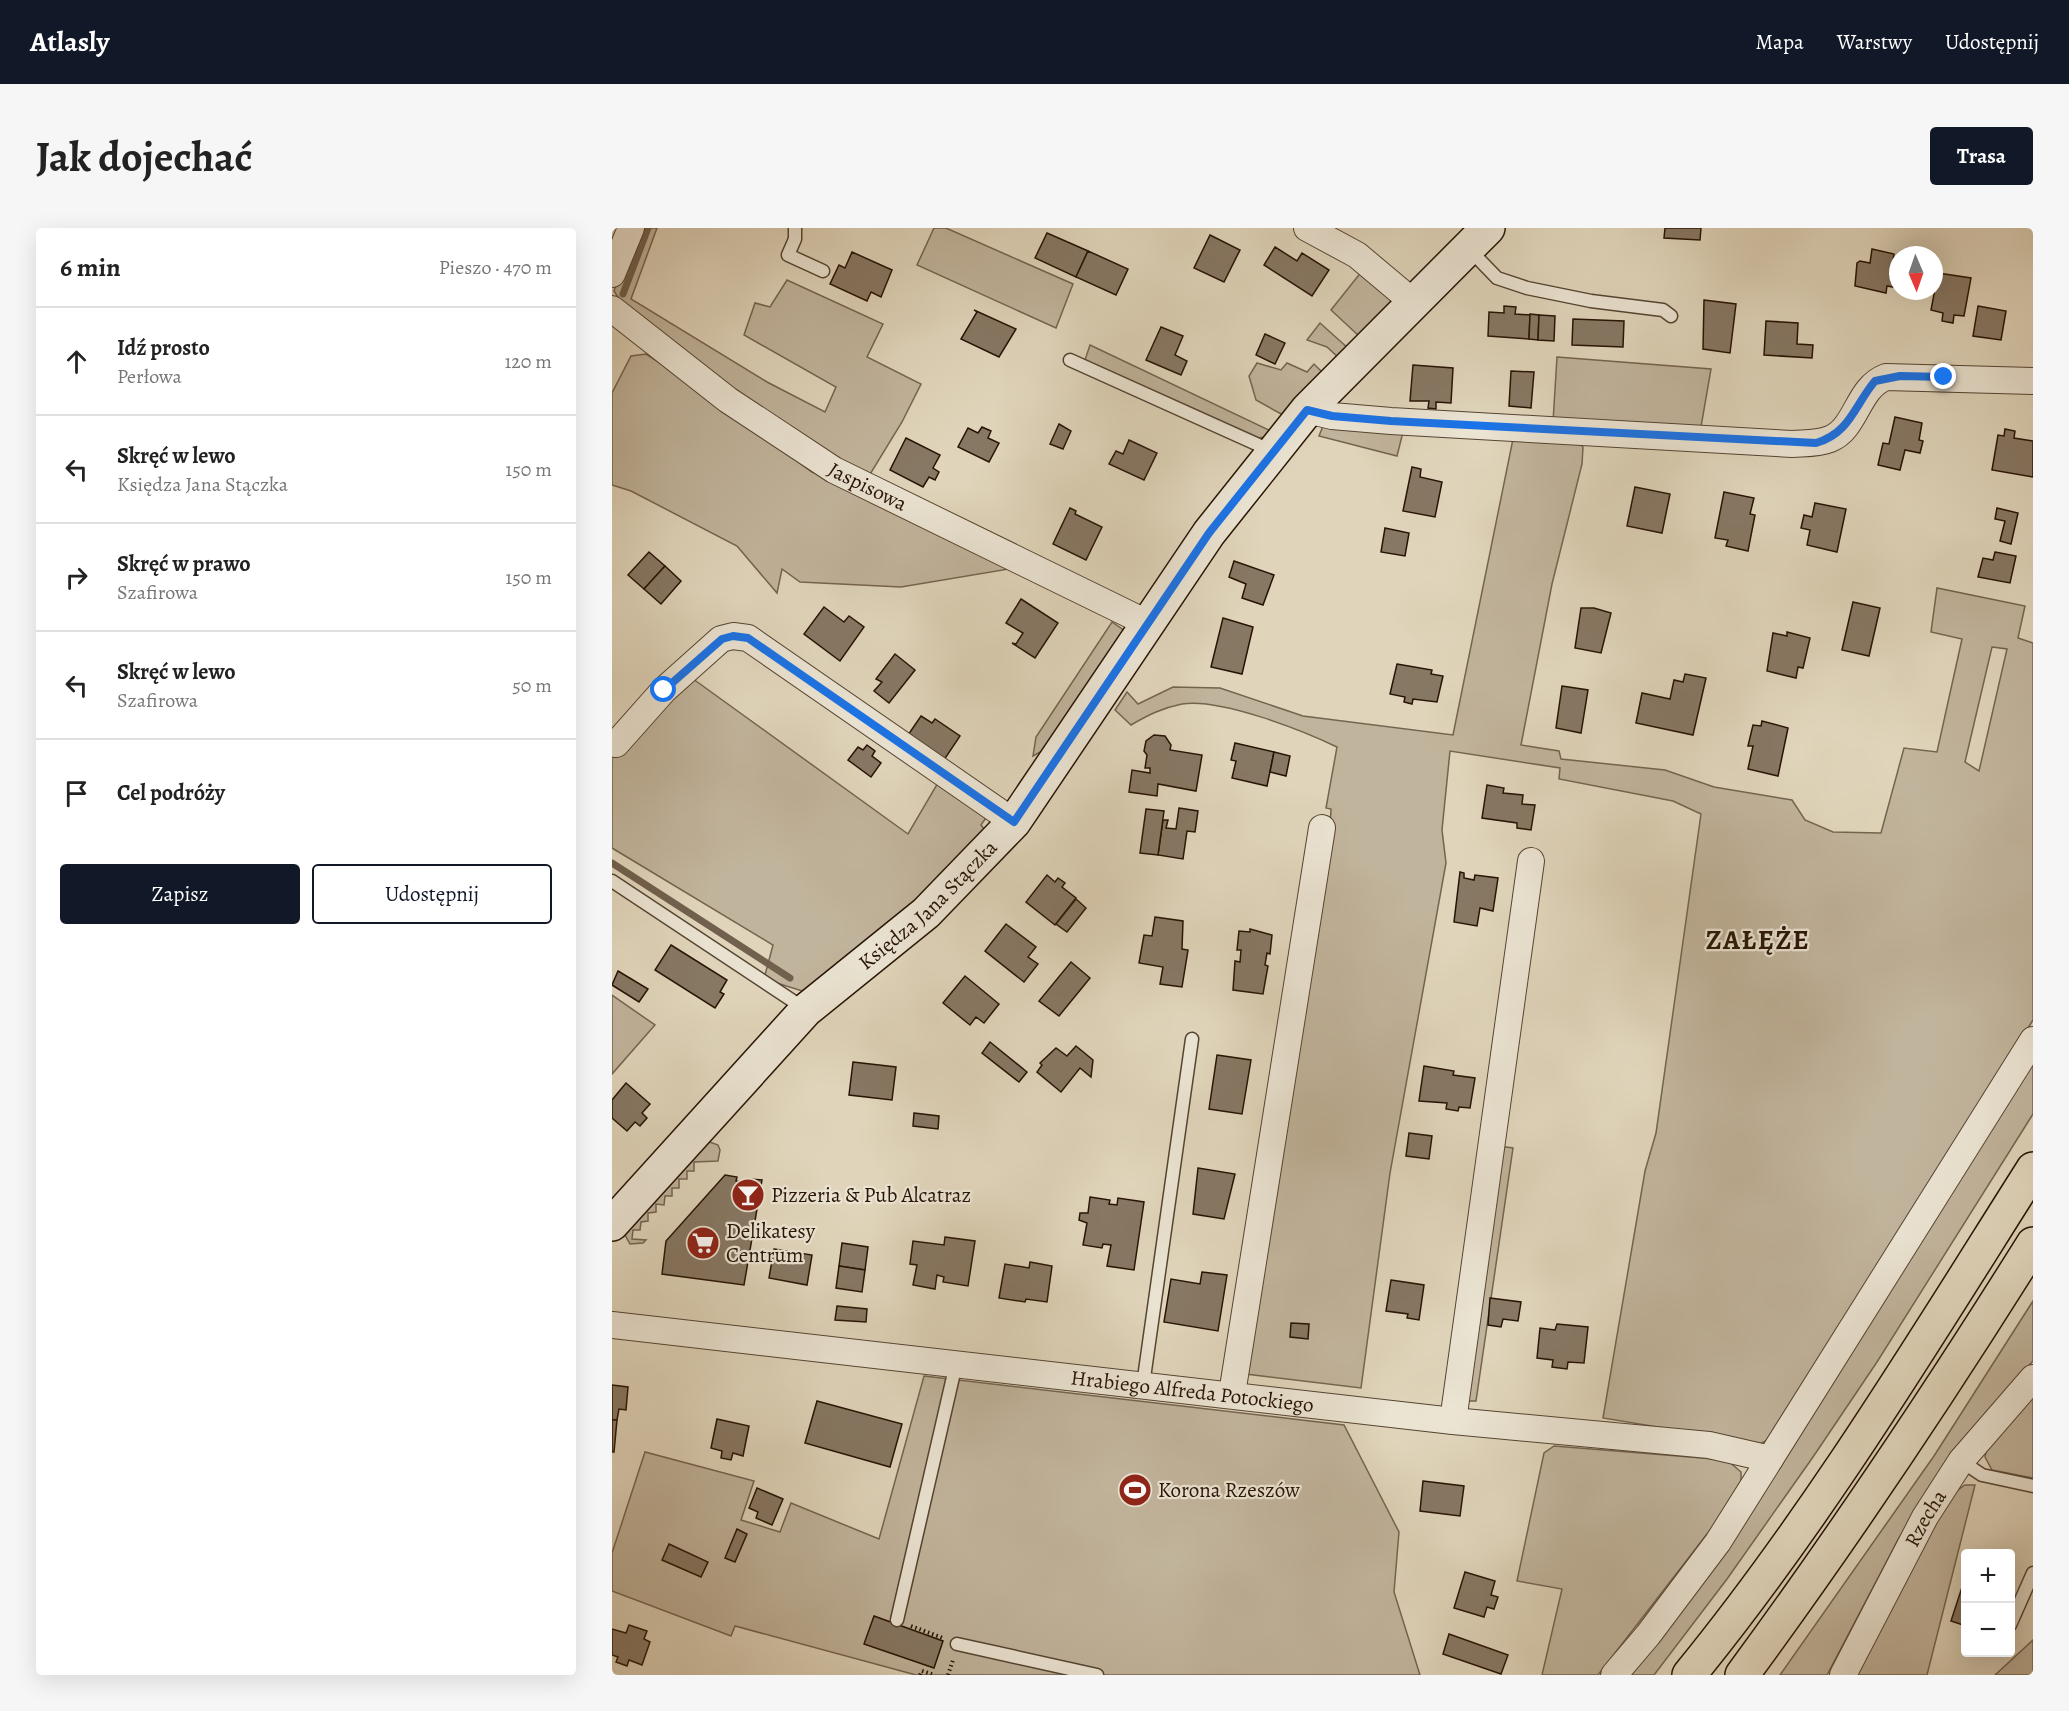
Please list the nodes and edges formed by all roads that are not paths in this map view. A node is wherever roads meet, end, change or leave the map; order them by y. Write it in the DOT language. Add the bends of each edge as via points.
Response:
graph roads {
  1 [pos="630,228"];
  2 [pos="795,228"];
  3 [pos="1307,228"];
  4 [pos="1478,238"];
  5 [pos="823,271"];
  6 [pos="612,274"];
  7 [pos="1413,302"];
  8 [pos="612,309"];
  9 [pos="1671,316"];
  10 [pos="1070,360"];
  11 [pos="2033,381"];
  12 [pos="1307,410"];
  13 [pos="1273,452"];
  14 [pos="1149,624"];
  15 [pos="615,744"];
  16 [pos="1014,822"];
  17 [pos="1322,828"];
  18 [pos="1530,861"];
  19 [pos="612,881"];
  20 [pos="806,1010"];
  21 [pos="1192,1039"];
  22 [pos="2033,1040"];
  23 [pos="2033,1169"];
  24 [pos="612,1224"];
  25 [pos="2033,1244"];
  26 [pos="612,1325"];
  27 [pos="956,1364"];
  28 [pos="2033,1378"];
  29 [pos="1143,1385"];
  30 [pos="1232,1394"];
  31 [pos="1453,1421"];
  32 [pos="1770,1459"];
  33 [pos="1961,1461"];
  34 [pos="2033,1486"];
  35 [pos="2033,1574"];
  36 [pos="2015,1614"];
  37 [pos="897,1620"];
  38 [pos="957,1644"];
  39 [pos="1097,1675"];
  40 [pos="1614,1675"];
  41 [pos="1689,1675"];
  42 [pos="1742,1675"];
  43 [pos="1843,1675"];
  1 -- 6 [label="street"];
  2 -- 5 [label="lane" via="788,255"];
  3 -- 7 [label="street" via="1357,255"];
  4 -- 7 [label="street, Księdza Jana Stączka"];
  4 -- 9 [label="lane" via="1497,278 1591,301 1663,310"];
  7 -- 12 [label="street, Księdza Jana Stączka"];
  8 -- 14 [label="street, Jaspisowa" via="728,400 834,470"];
  10 -- 13 [label="lane"];
  11 -- 12 [label="street" via="1886,377 1875,381 1842,431 1816,443 1391,421"];
  12 -- 13 [label="street, Księdza Jana Stączka"];
  13 -- 14 [label="street, Księdza Jana Stączka" via="1209,533"];
  14 -- 16 [label="street, Księdza Jana Stączka"];
  15 -- 16 [label="street" via="664,690 722,639 748,638"];
  16 -- 20 [label="street, Księdza Jana Stączka" via="926,913"];
  17 -- 30 [label="street"];
  18 -- 31 [label="street"];
  19 -- 20 [label="lane"];
  20 -- 24 [label="street, Księdza Jana Stączka"];
  21 -- 29 [label="lane"];
  22 -- 32 [label="street"];
  23 -- 41 [label="main road" via="1802,1526"];
  25 -- 42 [label="main road" via="1942,1388"];
  26 -- 27 [label="street, Hrabiego Alfreda Potockiego"];
  27 -- 29 [label="street, Hrabiego Alfreda Potockiego"];
  27 -- 37 [label="lane"];
  28 -- 33 [label="street, Rzecha"];
  29 -- 30 [label="street, Hrabiego Alfreda Potockiego"];
  30 -- 31 [label="street, Hrabiego Alfreda Potockiego"];
  31 -- 32 [label="street, Hrabiego Alfreda Potockiego" via="1709,1445"];
  32 -- 40 [label="street" via="1718,1542"];
  33 -- 34 [label="lane" via="1982,1475"];
  33 -- 43 [label="street, Rzecha" via="1925,1517"];
  35 -- 36 [label="lane"];
  38 -- 39 [label="lane"];
}
